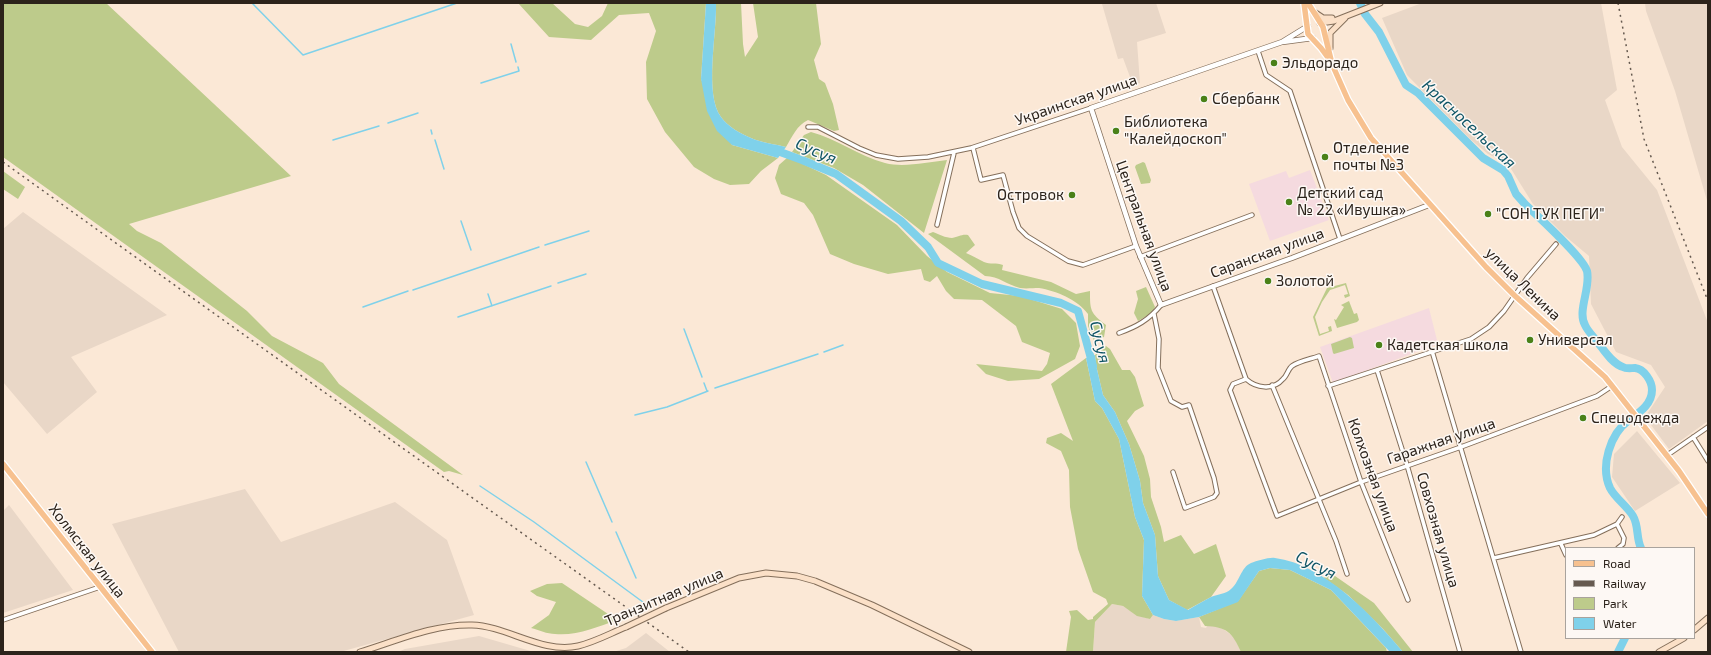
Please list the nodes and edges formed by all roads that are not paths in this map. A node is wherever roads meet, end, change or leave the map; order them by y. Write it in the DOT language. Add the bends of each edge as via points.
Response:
graph roads {
  1 [pos="1304,3"];
  2 [pos="1308,3"];
  3 [pos="1380,3"];
  4 [pos="1312,10"];
  5 [pos="1349,15"];
  6 [pos="1320,23"];
  7 [pos="1308,26"];
  8 [pos="1323,33"];
  9 [pos="1313,38"];
  10 [pos="1282,42"];
  11 [pos="1258,50"];
  12 [pos="1332,64"];
  13 [pos="1091,108"];
  14 [pos="808,127"];
  15 [pos="973,148"];
  16 [pos="954,153"];
  17 [pos="1429,205"];
  18 [pos="1252,215"];
  19 [pos="937,225"];
  20 [pos="1340,239"];
  21 [pos="1556,244"];
  22 [pos="1136,246"];
  23 [pos="1140,258"];
  24 [pos="1214,286"];
  25 [pos="1514,295"];
  26 [pos="1160,305"];
  27 [pos="1154,314"];
  28 [pos="1119,333"];
  29 [pos="1432,351"];
  30 [pos="1377,370"];
  31 [pos="1246,379"];
  32 [pos="1272,385"];
  33 [pos="1328,386"];
  34 [pos="1612,386"];
  35 [pos="1708,427"];
  36 [pos="1693,437"];
  37 [pos="1461,447"];
  38 [pos="1666,456"];
  39 [pos="1708,461"];
  40 [pos="3,464"];
  41 [pos="1407,465"];
  42 [pos="1173,472"];
  43 [pos="1361,482"];
  44 [pos="1319,499"];
  45 [pos="1707,514"];
  46 [pos="1622,517"];
  47 [pos="1617,524"];
  48 [pos="1561,544"];
  49 [pos="1619,547"];
  50 [pos="1565,552"];
  51 [pos="1494,558"];
  52 [pos="1347,574"];
  53 [pos="100,588"];
  54 [pos="1408,600"];
  55 [pos="1708,618"];
  56 [pos="3,620"];
  57 [pos="1695,629"];
  58 [pos="1682,639"];
  59 [pos="152,652"];
  60 [pos="360,652"];
  61 [pos="969,652"];
  62 [pos="1460,652"];
  63 [pos="1521,652"];
  64 [pos="1659,652"];
  1 -- 7 [label="main road, улица Ленина"];
  2 -- 4 [label="main road, улица Ленина"];
  3 -- 5 [label="main road, Украинская улица"];
  4 -- 5 [label="main road" via="1327,18"];
  4 -- 6 [label="main road, улица Ленина"];
  5 -- 6 [label="main road, Украинская улица"];
  5 -- 8 [label="main road, Украинская улица"];
  5 -- 12 [label="main road" via="1330,33"];
  6 -- 7 [label="main road, Украинская улица" via="1312,22"];
  6 -- 8 [label="main road, улица Ленина"];
  7 -- 9 [label="main road, улица Ленина" via="1308,34"];
  7 -- 10 [label="street, Украинская улица"];
  8 -- 9 [label="main road, Украинская улица" via="1318,38"];
  8 -- 12 [label="main road, улица Ленина"];
  9 -- 10 [label="street"];
  9 -- 12 [label="main road, улица Ленина"];
  10 -- 11 [label="street, Украинская улица"];
  11 -- 13 [label="street, Украинская улица"];
  11 -- 20 [label="street" via="1266,75 1290,91"];
  12 -- 17 [label="main road, улица Ленина" via="1348,100 1371,138"];
  13 -- 15 [label="street, Украинская улица"];
  13 -- 22 [label="street, Центральная улица"];
  14 -- 16 [label="street, Украинская улица" via="818,127 876,155 898,159"];
  15 -- 16 [label="street, Украинская улица"];
  15 -- 22 [label="street" via="982,180 1003,175 1012,212 1019,228 1026,236 1068,261 1083,264"];
  16 -- 19 [label="street"];
  17 -- 20 [label="street, Саранская улица"];
  17 -- 25 [label="main road, улица Ленина"];
  18 -- 23 [label="street"];
  20 -- 24 [label="street, Саранская улица"];
  21 -- 25 [label="street"];
  22 -- 23 [label="street, Центральная улица"];
  23 -- 26 [label="street, Центральная улица"];
  24 -- 26 [label="street, Саранская улица"];
  24 -- 31 [label="street"];
  25 -- 29 [label="street" via="1499,317 1471,339"];
  25 -- 34 [label="main road, улица Ленина" via="1596,368"];
  26 -- 27 [label="street"];
  27 -- 28 [label="street" via="1137,327"];
  27 -- 42 [label="street" via="1158,339 1158,368 1163,383 1170,401 1182,407 1189,405 1217,493 1214,497 1185,508"];
  29 -- 30 [label="street"];
  29 -- 37 [label="street"];
  30 -- 33 [label="street"];
  30 -- 41 [label="street, Совхозная улица"];
  31 -- 32 [label="street" via="1257,386"];
  31 -- 44 [label="street, Гаражная улица" via="1233,384 1230,390 1277,516"];
  32 -- 33 [label="street, Колхозная улица" via="1283,380 1292,366 1319,356"];
  32 -- 44 [label="street"];
  33 -- 43 [label="street, Колхозная улица"];
  34 -- 37 [label="street, Гаражная улица" via="1597,396"];
  34 -- 38 [label="main road, улица Ленина"];
  35 -- 36 [label="street"];
  36 -- 38 [label="street"];
  36 -- 39 [label="street"];
  37 -- 41 [label="street, Гаражная улица"];
  37 -- 51 [label="street"];
  38 -- 45 [label="main road, улица Ленина"];
  40 -- 53 [label="main road, Холмская улица"];
  41 -- 43 [label="street, Гаражная улица"];
  41 -- 62 [label="street, Совхозная улица"];
  43 -- 44 [label="street, Гаражная улица"];
  43 -- 54 [label="street, Колхозная улица"];
  44 -- 52 [label="street"];
  46 -- 47 [label="street"];
  47 -- 48 [label="street" via="1594,535"];
  47 -- 49 [label="street" via="1624,538"];
  48 -- 50 [label="street"];
  48 -- 51 [label="street"];
  51 -- 63 [label="street"];
  53 -- 56 [label="street"];
  53 -- 59 [label="main road, Холмская улица"];
  55 -- 57 [label="main road"];
  58 -- 64 [label="main road"];
  60 -- 61 [label="main road, Транзитная улица, bridge" via="432,630 474,625 547,645 578,646 739,578 766,573 797,576 822,584"];
}
